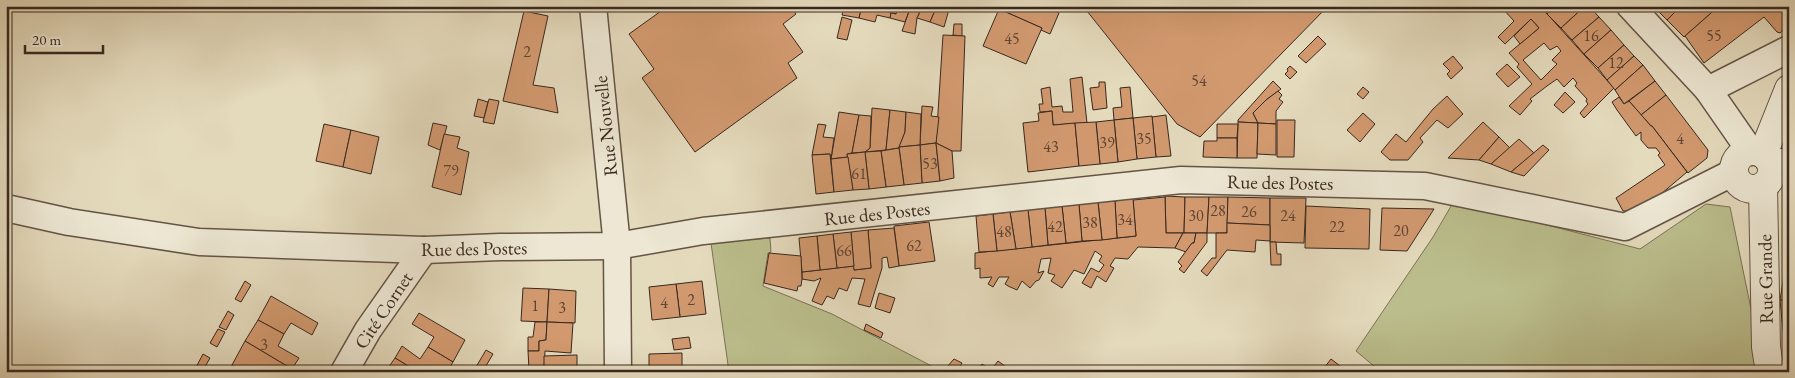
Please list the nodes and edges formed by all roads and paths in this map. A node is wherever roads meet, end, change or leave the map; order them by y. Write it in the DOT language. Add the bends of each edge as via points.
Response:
graph roads {
  1 [pos="593,6"];
  2 [pos="1630,6"];
  3 [pos="1789,49"];
  4 [pos="1789,89"];
  5 [pos="1708,90"];
  6 [pos="1761,165"];
  7 [pos="6,208"];
  8 [pos="617,246"];
  9 [pos="424,250"];
  10 [pos="344,372"];
  11 [pos="618,372"];
  12 [pos="1770,372"];
  1 -- 8 [label="street, Rue Nouvelle"];
  2 -- 5 [label="street"];
  3 -- 5 [label="street"];
  4 -- 6 [label="street, Rue Grande"];
  5 -- 6 [label="street"];
  6 -- 8 [label="street, Rue des Postes" via="1625,227 1425,186 1181,180 703,231"];
  6 -- 12 [label="street, Rue Grande" via="1766,348"];
  7 -- 9 [label="street, Rue des Postes" via="69,222 199,242"];
  8 -- 9 [label="street, Rue des Postes"];
  8 -- 11 [label="street, Rue Nouvelle"];
  9 -- 10 [label="street, Cité Cornet" via="368,330"];
}
